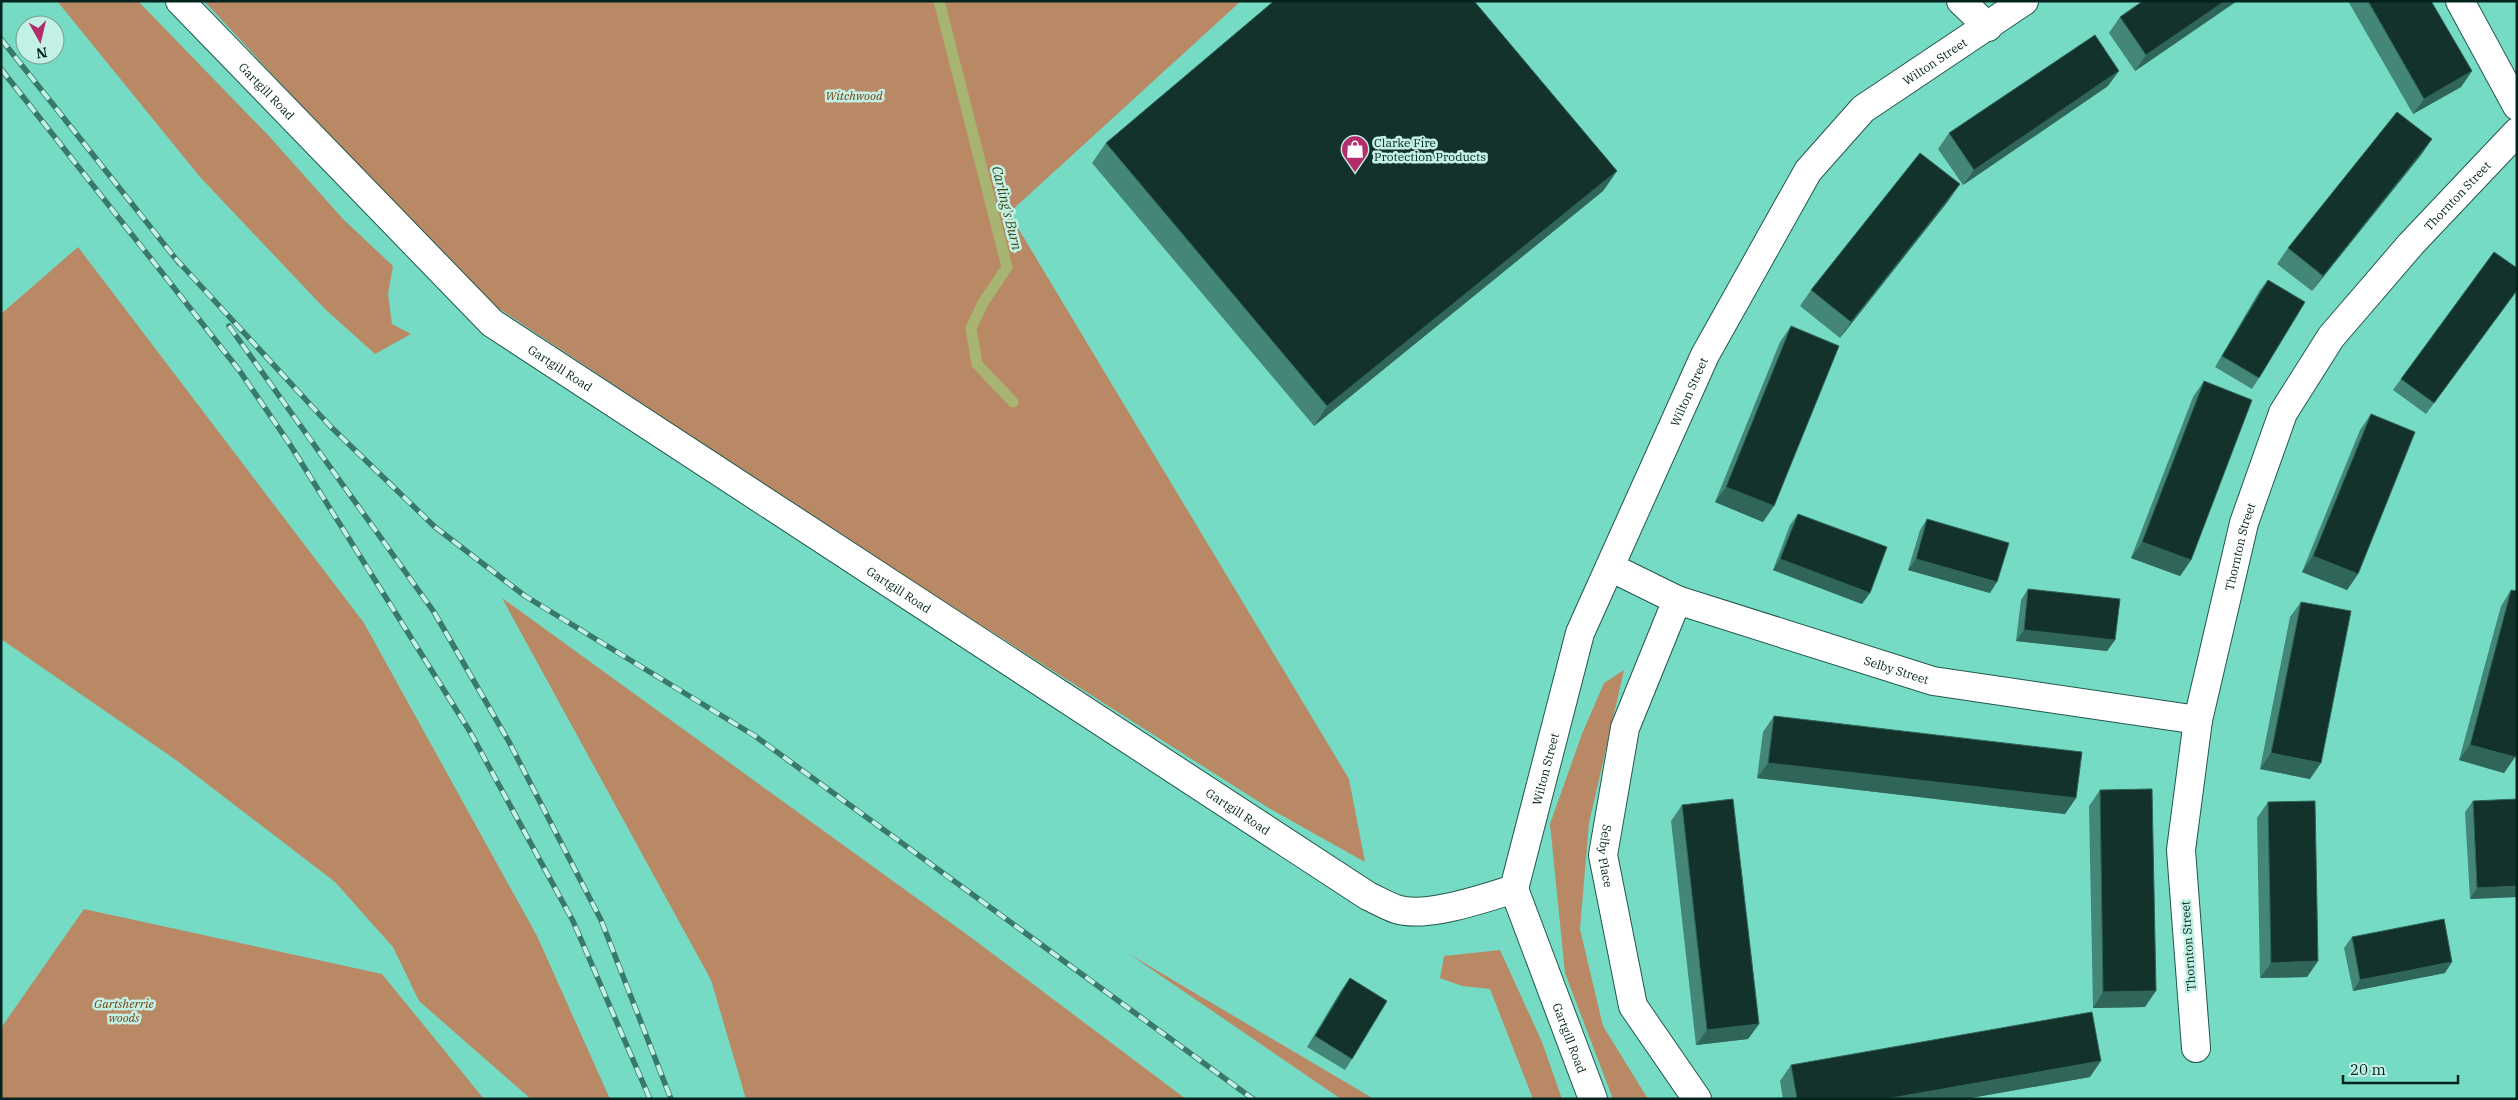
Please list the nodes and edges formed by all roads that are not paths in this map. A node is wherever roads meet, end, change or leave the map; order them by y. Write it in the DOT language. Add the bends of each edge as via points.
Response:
graph roads {
  1 [pos="180,1"];
  2 [pos="1961,1"];
  3 [pos="2024,1"];
  4 [pos="2460,1"];
  5 [pos="1988,27"];
  6 [pos="2517,106"];
  7 [pos="2517,132"];
  8 [pos="1610,567"];
  9 [pos="1676,600"];
  10 [pos="2198,720"];
  11 [pos="1514,889"];
  12 [pos="2196,1048"];
  13 [pos="1594,1099"];
  14 [pos="1697,1099"];
  1 -- 11 [label="street, Gartgill Road" via="492,323 1368,896 1398,910 1427,911"];
  2 -- 5 [label="street"];
  3 -- 5 [label="street, Wilton Street"];
  4 -- 6 [label="street"];
  5 -- 8 [label="street, Wilton Street" via="1863,109 1808,171 1705,355"];
  7 -- 10 [label="street, Thornton Street" via="2411,244 2330,337 2283,413 2244,523"];
  8 -- 9 [label="street, Selby Street"];
  8 -- 11 [label="street, Wilton Street" via="1580,633"];
  9 -- 10 [label="street, Selby Street" via="1933,681"];
  9 -- 14 [label="street, Selby Place" via="1625,728 1603,855 1632,1006"];
  10 -- 12 [label="street, Thornton Street" via="2181,850"];
  11 -- 13 [label="street, Gartgill Road"];
}
